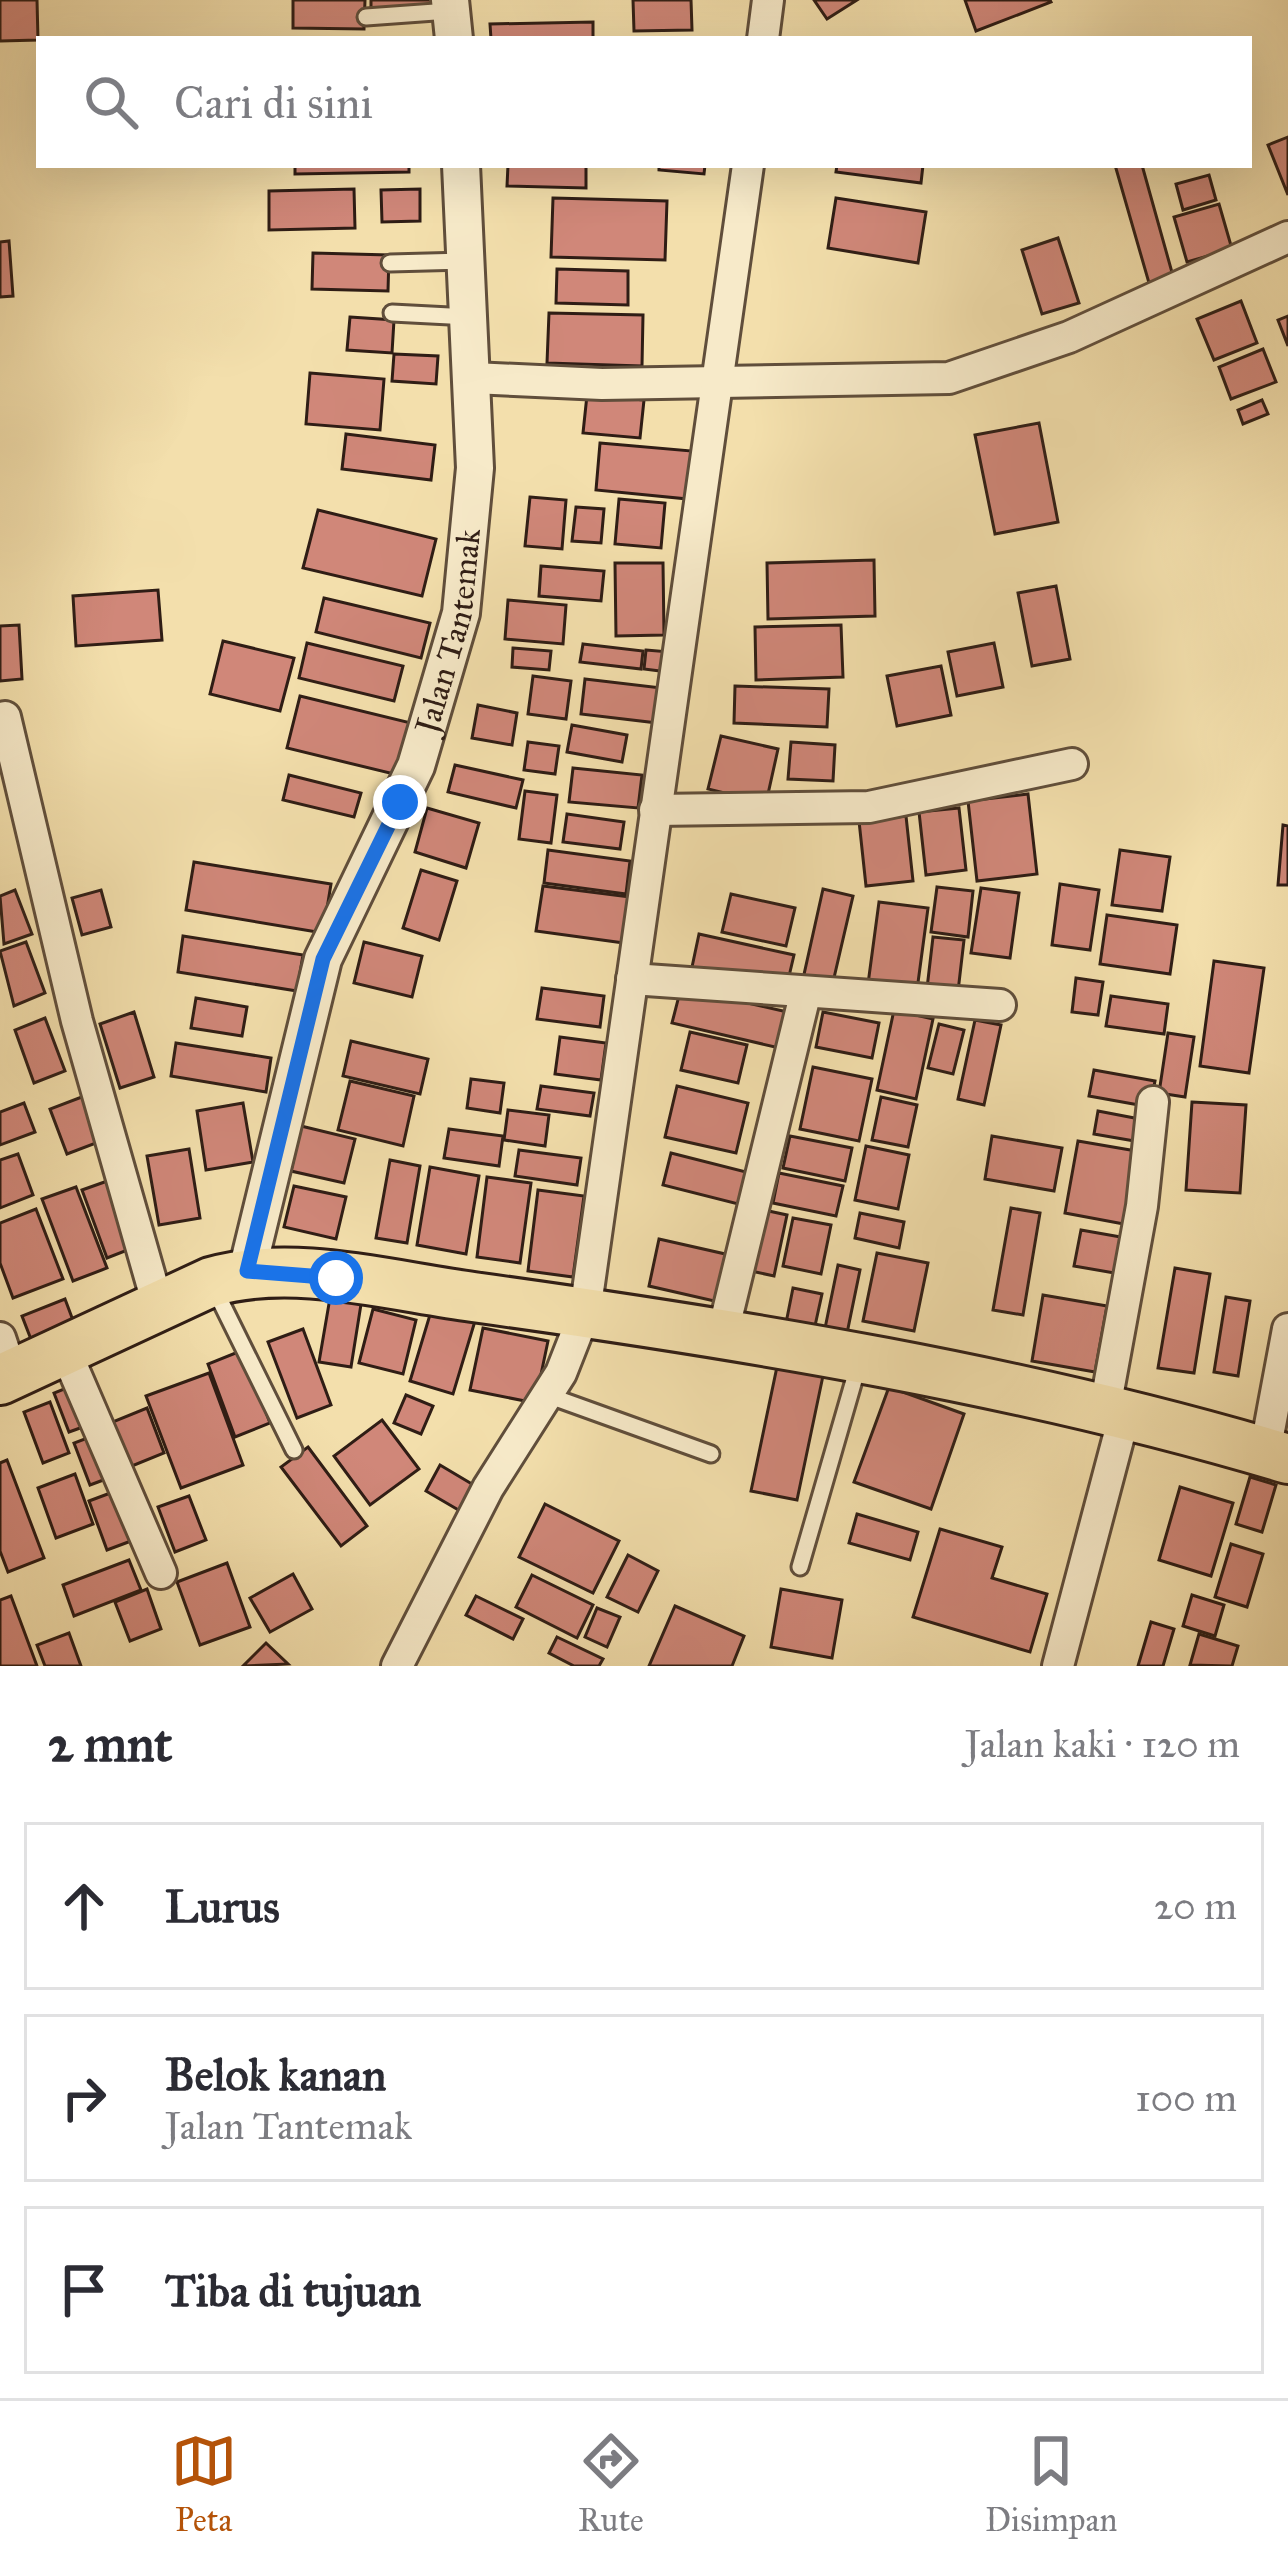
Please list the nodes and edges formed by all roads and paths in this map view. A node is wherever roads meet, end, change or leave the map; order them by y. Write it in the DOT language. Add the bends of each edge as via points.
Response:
graph roads {
  1 [pos="768,0"];
  2 [pos="366,17"];
  3 [pos="452,17"];
  4 [pos="763,36"];
  5 [pos="461,168"];
  6 [pos="748,168"];
  7 [pos="1288,238"];
  8 [pos="467,260"];
  9 [pos="390,263"];
  10 [pos="392,314"];
  11 [pos="472,317"];
  12 [pos="473,378"];
  13 [pos="720,384"];
  14 [pos="5,717"];
  15 [pos="1072,764"];
  16 [pos="655,810"];
  17 [pos="632,979"];
  18 [pos="805,995"];
  19 [pos="1000,1005"];
  20 [pos="1153,1102"];
  21 [pos="229,1277"];
  22 [pos="158,1306"];
  23 [pos="585,1312"];
  24 [pos="1288,1329"];
  25 [pos="722,1336"];
  26 [pos="65,1350"];
  27 [pos="859,1362"];
  28 [pos="4,1364"];
  29 [pos="547,1395"];
  30 [pos="1115,1410"];
  31 [pos="294,1450"];
  32 [pos="711,1454"];
  33 [pos="1276,1456"];
  34 [pos="800,1568"];
  35 [pos="161,1574"];
  36 [pos="397,1666"];
  37 [pos="1058,1666"];
  1 -- 4 [label="street"];
  2 -- 3 [label="lane"];
  5 -- 8 [label="street, Jalan Tantemak"];
  6 -- 13 [label="street"];
  7 -- 13 [label="street" via="975,372 924,381"];
  8 -- 9 [label="lane"];
  8 -- 11 [label="street, Jalan Tantemak"];
  10 -- 11 [label="lane"];
  11 -- 12 [label="street, Jalan Tantemak"];
  12 -- 13 [label="street"];
  12 -- 21 [label="street, Jalan Tantemak" via="471,551 448,667 400,802 323,959"];
  13 -- 16 [label="street"];
  14 -- 22 [label="street" via="77,1021"];
  15 -- 16 [label="street" via="869,807"];
  16 -- 17 [label="street"];
  17 -- 18 [label="street"];
  17 -- 23 [label="street"];
  18 -- 19 [label="street"];
  18 -- 25 [label="street"];
  20 -- 30 [label="street"];
  21 -- 22 [label="main road"];
  21 -- 23 [label="main road"];
  21 -- 31 [label="lane"];
  22 -- 26 [label="main road"];
  23 -- 25 [label="main road"];
  23 -- 29 [label="street"];
  24 -- 33 [label="street"];
  25 -- 27 [label="main road"];
  26 -- 28 [label="main road"];
  26 -- 35 [label="street"];
  27 -- 30 [label="main road"];
  27 -- 34 [label="lane"];
  29 -- 32 [label="lane"];
  29 -- 36 [label="street" via="488,1488"];
  30 -- 33 [label="main road"];
  30 -- 37 [label="street"];
}
